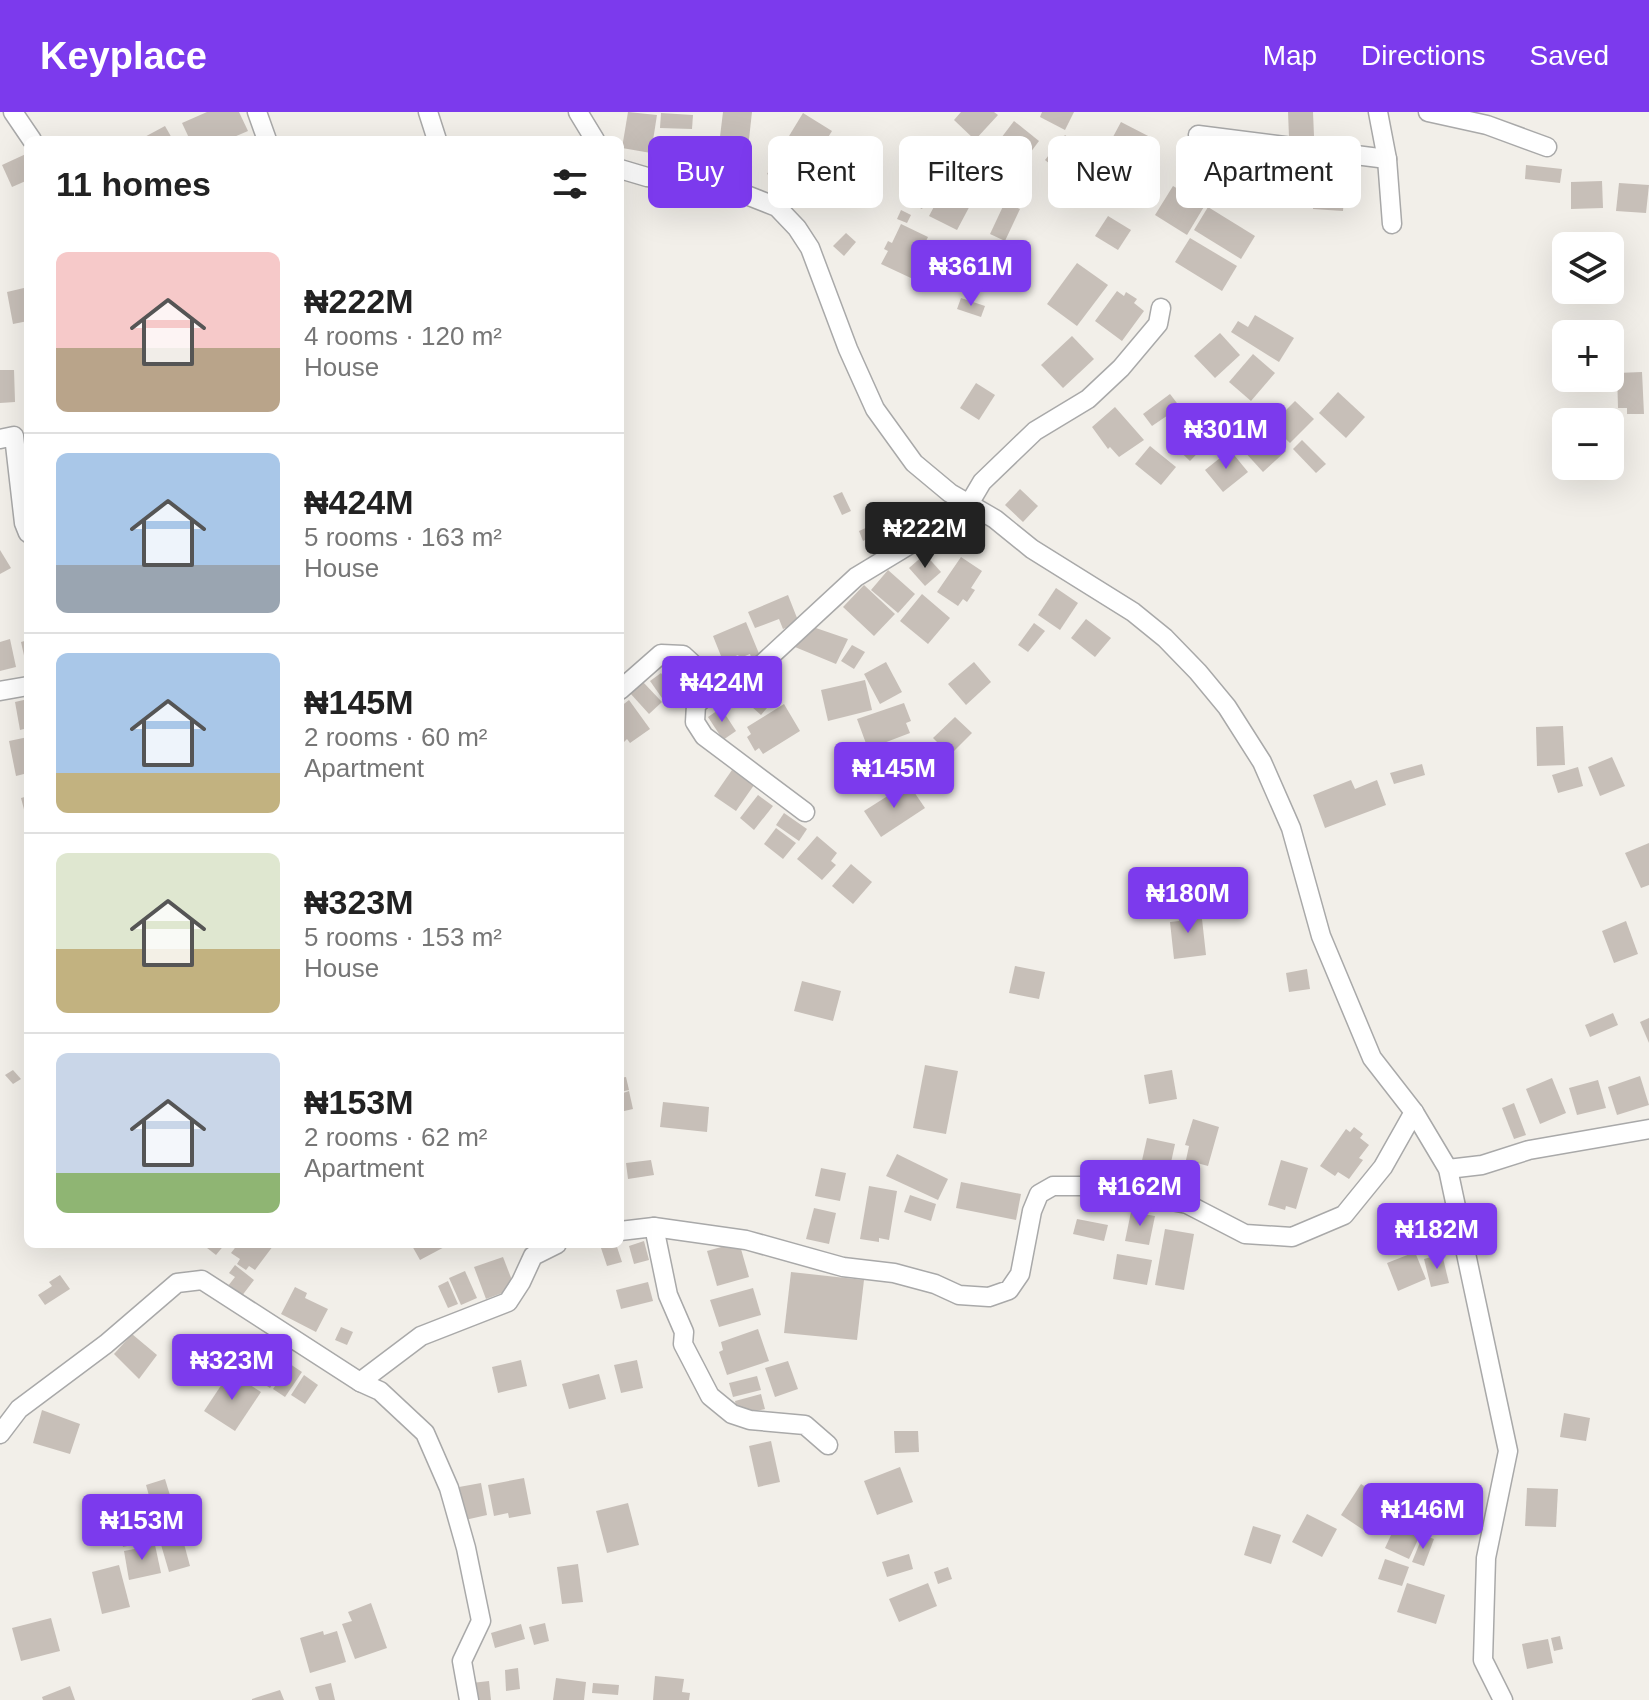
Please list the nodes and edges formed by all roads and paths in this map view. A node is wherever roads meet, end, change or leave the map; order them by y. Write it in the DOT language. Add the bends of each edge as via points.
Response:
graph roads {
  1 [pos="13,112"];
  2 [pos="257,112"];
  3 [pos="428,112"];
  4 [pos="578,112"];
  5 [pos="1378,112"];
  6 [pos="1428,112"];
  7 [pos="1198,135"];
  8 [pos="29,136"];
  9 [pos="266,136"];
  10 [pos="436,136"];
  11 [pos="593,136"];
  12 [pos="1547,147"];
  13 [pos="1387,159"];
  14 [pos="624,170"];
  15 [pos="1392,224"];
  16 [pos="1161,308"];
  17 [pos="0,439"];
  18 [pos="969,504"];
  19 [pos="24,523"];
  20 [pos="624,686"];
  21 [pos="24,687"];
  22 [pos="718,687"];
  23 [pos="0,691"];
  24 [pos="805,812"];
  25 [pos="1414,1112"];
  26 [pos="1649,1129"];
  27 [pos="1448,1169"];
  28 [pos="654,1227"];
  29 [pos="624,1231"];
  30 [pos="549,1248"];
  31 [pos="360,1382"];
  32 [pos="0,1434"];
  33 [pos="828,1445"];
  34 [pos="469,1700"];
  35 [pos="1503,1700"];
  1 -- 8 [label="street"];
  2 -- 9 [label="street"];
  3 -- 10 [label="street"];
  4 -- 11 [label="street"];
  5 -- 13 [label="street"];
  6 -- 12 [label="street" via="1487,125"];
  7 -- 13 [label="street"];
  13 -- 15 [label="street"];
  14 -- 18 [label="street" via="721,185 777,207 810,248 875,409 914,463"];
  16 -- 18 [label="street" via="1158,324 1121,368 1088,399 1035,431 982,482"];
  17 -- 19 [label="street" via="14,436"];
  18 -- 22 [label="street" via="856,577 762,664"];
  18 -- 25 [label="street" via="1133,612 1176,649 1227,707 1281,800 1321,936 1372,1058"];
  20 -- 22 [label="street" via="661,654 683,655"];
  21 -- 23 [label="street"];
  22 -- 24 [label="street" via="696,705 695,722 704,736"];
  25 -- 27 [label="street"];
  25 -- 28 [label="street" via="1383,1167 1344,1215 1292,1237 1245,1234 1187,1204 1094,1186 1053,1186 1039,1194 1032,1211 1020,1274 1009,1290 989,1297 959,1295 894,1273 843,1267 746,1240"];
  26 -- 27 [label="street"];
  27 -- 35 [label="street" via="1508,1451 1486,1558 1483,1660"];
  28 -- 29 [label="street"];
  28 -- 33 [label="street" via="683,1344 710,1396 732,1414 750,1420 805,1425"];
  30 -- 31 [label="street" via="533,1256 508,1302 421,1336"];
  31 -- 32 [label="street" via="202,1280 189,1281 177,1283 19,1409"];
  31 -- 34 [label="street" via="380,1391 425,1433 449,1488 481,1621 462,1661"];
}
